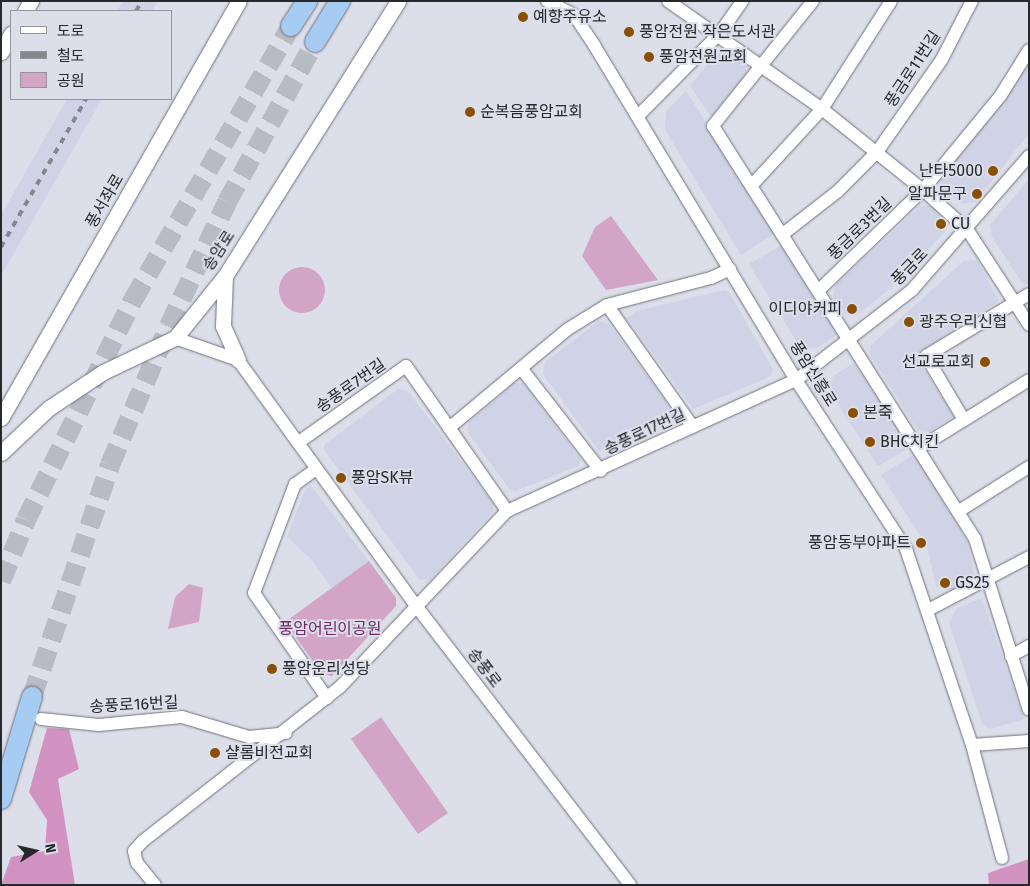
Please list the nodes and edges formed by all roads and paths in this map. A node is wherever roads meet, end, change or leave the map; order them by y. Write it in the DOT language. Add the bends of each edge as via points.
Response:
graph roads {
  1 [pos="239,1"];
  2 [pos="303,1"];
  3 [pos="307,1"];
  4 [pos="340,1"];
  5 [pos="398,1"];
  6 [pos="547,1"];
  7 [pos="742,1"];
  8 [pos="813,1"];
  9 [pos="892,1"];
  10 [pos="972,1"];
  11 [pos="674,3"];
  12 [pos="720,34"];
  13 [pos="10,37"];
  14 [pos="316,42"];
  15 [pos="1029,50"];
  16 [pos="1,52"];
  17 [pos="763,68"];
  18 [pos="822,109"];
  19 [pos="638,116"];
  20 [pos="876,152"];
  21 [pos="1029,156"];
  22 [pos="753,184"];
  23 [pos="923,190"];
  24 [pos="967,229"];
  25 [pos="784,234"];
  26 [pos="730,269"];
  27 [pos="225,276"];
  28 [pos="819,290"];
  29 [pos="1029,294"];
  30 [pos="1016,302"];
  31 [pos="607,305"];
  32 [pos="1029,325"];
  33 [pos="175,338"];
  34 [pos="850,342"];
  35 [pos="238,360"];
  36 [pos="521,368"];
  37 [pos="796,380"];
  38 [pos="1029,380"];
  39 [pos="1,418"];
  40 [pos="964,420"];
  41 [pos="693,427"];
  42 [pos="449,428"];
  43 [pos="299,442"];
  44 [pos="919,448"];
  45 [pos="1,453"];
  46 [pos="1029,467"];
  47 [pos="316,469"];
  48 [pos="600,471"];
  49 [pos="507,511"];
  50 [pos="959,511"];
  51 [pos="1029,557"];
  52 [pos="987,583"];
  53 [pos="417,608"];
  54 [pos="930,609"];
  55 [pos="1029,646"];
  56 [pos="1011,656"];
  57 [pos="32,697"];
  58 [pos="327,698"];
  59 [pos="1029,710"];
  60 [pos="41,719"];
  61 [pos="286,733"];
  62 [pos="1029,741"];
  63 [pos="972,745"];
  64 [pos="1,799"];
  65 [pos="1002,858"];
  66 [pos="155,885"];
  67 [pos="630,885"];
  1 -- 39 [label="street, 풍서좌로"];
  2 -- 3 [label="highway" via="291,26"];
  4 -- 14 [label="highway"];
  5 -- 27 [label="street, 송암로"];
  6 -- 19 [label="street, 풍암신흥로" via="574,15"];
  7 -- 12 [label="street"];
  8 -- 17 [label="street"];
  9 -- 18 [label="street"];
  10 -- 20 [label="street, 풍금로11번길" via="942,59"];
  11 -- 12 [label="street"];
  12 -- 17 [label="street"];
  12 -- 19 [label="street"];
  13 -- 16 [label="street"];
  15 -- 23 [label="street" via="1001,96"];
  17 -- 18 [label="street"];
  17 -- 22 [label="street" via="713,126"];
  18 -- 20 [label="street"];
  18 -- 22 [label="street"];
  19 -- 26 [label="street, 풍암신흥로"];
  20 -- 23 [label="street"];
  20 -- 25 [label="street" via="838,191"];
  21 -- 24 [label="street, 풍금로"];
  22 -- 25 [label="street"];
  23 -- 24 [label="street"];
  23 -- 28 [label="street, 풍금로3번길"];
  24 -- 30 [label="street"];
  24 -- 34 [label="street, 풍금로" via="912,290"];
  25 -- 28 [label="street"];
  26 -- 31 [label="street"];
  26 -- 37 [label="street, 풍암신흥로"];
  27 -- 33 [label="street, 송암로"];
  27 -- 35 [label="street" via="223,326"];
  28 -- 34 [label="street"];
  29 -- 30 [label="street"];
  30 -- 32 [label="street"];
  30 -- 40 [label="street" via="926,356"];
  31 -- 36 [label="street" via="568,329"];
  31 -- 41 [label="street"];
  33 -- 35 [label="street"];
  33 -- 45 [label="street, 송암로" via="103,372 49,408"];
  34 -- 37 [label="street, 풍금로"];
  34 -- 44 [label="street"];
  35 -- 43 [label="street, 송풍로"];
  36 -- 42 [label="street"];
  36 -- 48 [label="street"];
  37 -- 41 [label="street, 송풍로17번길"];
  37 -- 54 [label="street, 풍암신흥로" via="903,542"];
  38 -- 40 [label="street"];
  40 -- 44 [label="street"];
  41 -- 48 [label="street, 송풍로17번길"];
  42 -- 43 [label="street, 송풍로7번길" via="406,366"];
  42 -- 49 [label="street"];
  43 -- 47 [label="street, 송풍로"];
  44 -- 50 [label="street"];
  46 -- 50 [label="street"];
  47 -- 53 [label="street, 송풍로"];
  47 -- 58 [label="street" via="295,484 254,593"];
  48 -- 49 [label="street, 송풍로17번길"];
  49 -- 53 [label="street, 송풍로17번길"];
  50 -- 52 [label="street" via="975,539"];
  51 -- 52 [label="street"];
  52 -- 54 [label="street"];
  52 -- 56 [label="street"];
  53 -- 58 [label="street"];
  53 -- 67 [label="street, 송풍로"];
  54 -- 63 [label="street, 풍암신흥로"];
  55 -- 56 [label="street"];
  56 -- 59 [label="street"];
  57 -- 64 [label="highway"];
  58 -- 61 [label="street"];
  60 -- 61 [label="street, 송풍로16번길" via="98,725 182,717 249,737"];
  61 -- 66 [label="street" via="134,851"];
  62 -- 63 [label="street"];
  63 -- 65 [label="street, 풍암신흥로"];
}
